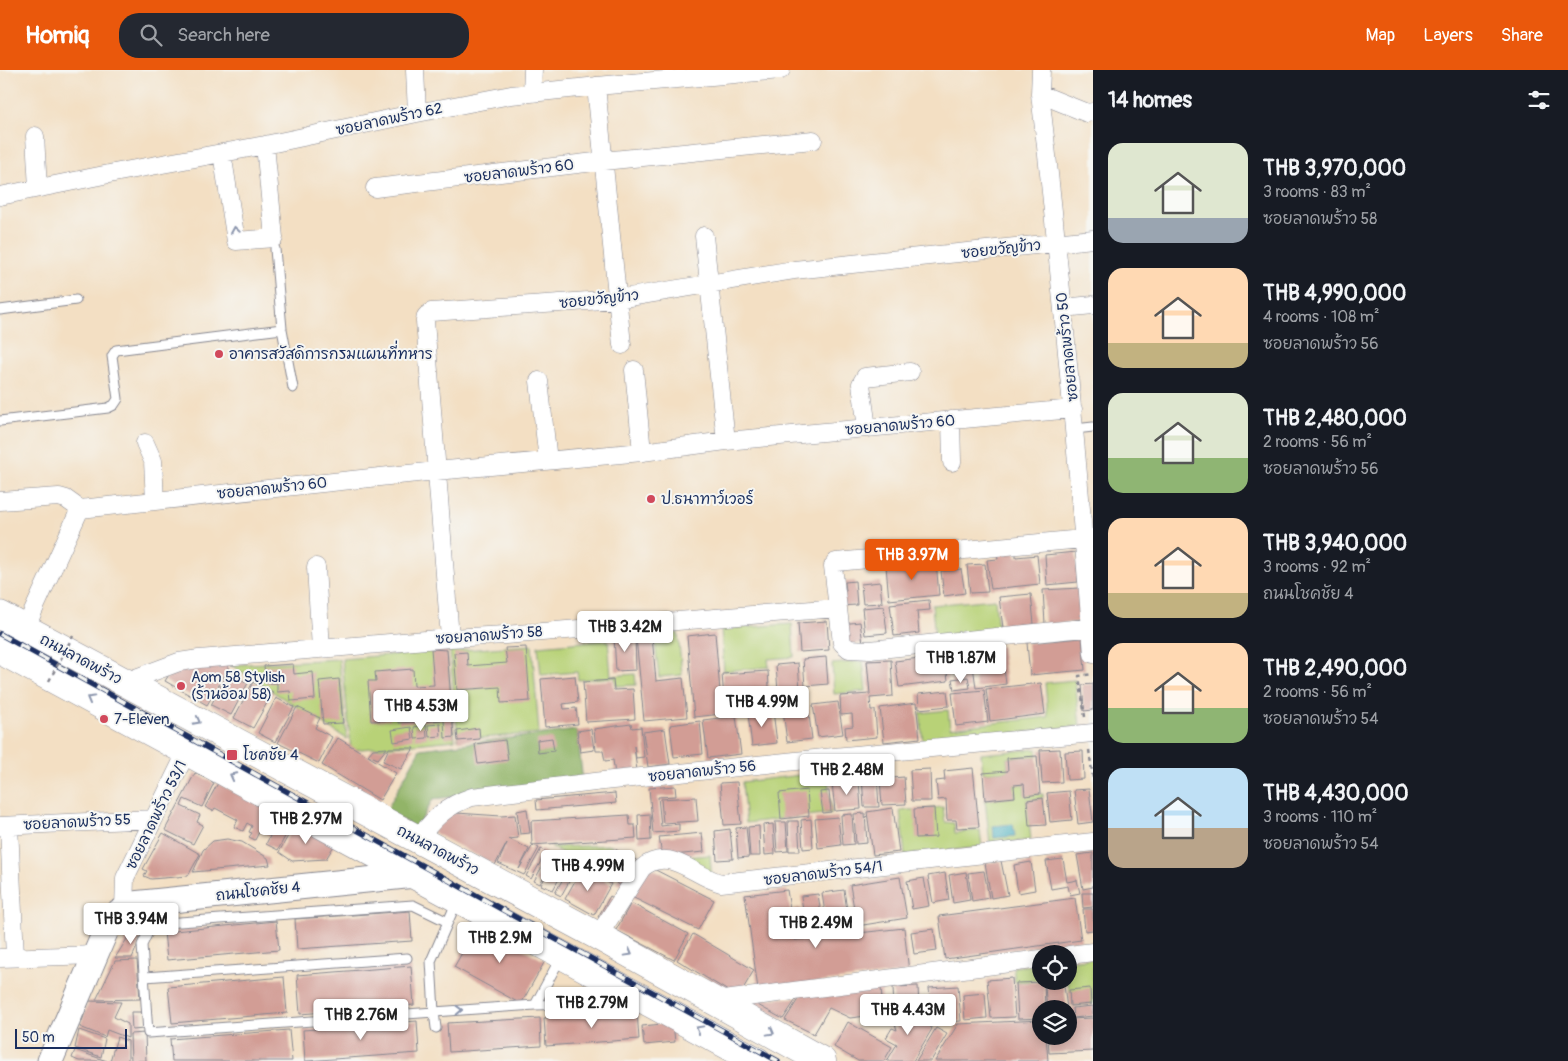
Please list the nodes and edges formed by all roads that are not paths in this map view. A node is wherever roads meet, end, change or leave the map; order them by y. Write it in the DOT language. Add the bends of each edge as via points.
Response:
graph roads {
  1 [pos="416,70"];
  2 [pos="533,70"];
  3 [pos="781,70"];
  4 [pos="1041,70"];
  5 [pos="604,80"];
  6 [pos="532,93"];
  7 [pos="1040,94"];
  8 [pos="1093,112"];
  9 [pos="417,113"];
  10 [pos="35,136"];
  11 [pos="813,140"];
  12 [pos="265,145"];
  13 [pos="222,153"];
  14 [pos="604,161"];
  15 [pos="38,188"];
  16 [pos="375,188"];
  17 [pos="0,196"];
  18 [pos="704,236"];
  19 [pos="1093,240"];
  20 [pos="1058,243"];
  21 [pos="274,249"];
  22 [pos="708,284"];
  23 [pos="616,299"];
  24 [pos="76,300"];
  25 [pos="1093,305"];
  26 [pos="1063,308"];
  27 [pos="0,310"];
  28 [pos="282,329"];
  29 [pos="622,345"];
  30 [pos="634,370"];
  31 [pos="910,372"];
  32 [pos="539,381"];
  33 [pos="293,388"];
  34 [pos="1074,409"];
  35 [pos="951,420"];
  36 [pos="0,421"];
  37 [pos="1093,427"];
  38 [pos="867,428"];
  39 [pos="1075,429"];
  40 [pos="726,441"];
  41 [pos="145,444"];
  42 [pos="642,452"];
  43 [pos="548,461"];
  44 [pos="952,462"];
  45 [pos="436,471"];
  46 [pos="0,501"];
  47 [pos="155,501"];
  48 [pos="80,509"];
  49 [pos="1088,538"];
  50 [pos="316,567"];
  51 [pos="837,608"];
  52 [pos="0,615"];
  53 [pos="1092,627"];
  54 [pos="25,628"];
  55 [pos="450,638"];
  56 [pos="321,649"];
  57 [pos="0,650"];
  58 [pos="1093,654"];
  59 [pos="125,682"];
  60 [pos="1093,733"];
  61 [pos="187,751"];
  62 [pos="154,819"];
  63 [pos="5,826"];
  64 [pos="417,839"];
  65 [pos="1093,842"];
  66 [pos="415,875"];
  67 [pos="232,907"];
  68 [pos="124,909"];
  69 [pos="453,910"];
  70 [pos="598,936"];
  71 [pos="1093,952"];
  72 [pos="1077,954"];
  73 [pos="96,955"];
  74 [pos="562,955"];
  75 [pos="8,957"];
  76 [pos="407,958"];
  77 [pos="1032,960"];
  78 [pos="144,977"];
  79 [pos="716,1002"];
  80 [pos="601,1004"];
  81 [pos="535,1005"];
  82 [pos="434,1012"];
  83 [pos="436,1028"];
  84 [pos="729,1054"];
  85 [pos="50,1061"];
  86 [pos="757,1061"];
  87 [pos="822,1061"];
  1 -- 9 [label="street"];
  2 -- 6 [label="street"];
  3 -- 5 [label="street, ซอยลาดพร้าว 62"];
  4 -- 7 [label="street, ซอยลาดพร้าว 50"];
  5 -- 6 [label="street, ซอยลาดพร้าว 62"];
  5 -- 14 [label="street"];
  6 -- 9 [label="street, ซอยลาดพร้าว 62"];
  7 -- 8 [label="street" via="1087,113"];
  7 -- 20 [label="street, ซอยลาดพร้าว 50"];
  9 -- 12 [label="street, ซอยลาดพร้าว 62"];
  10 -- 15 [label="street"];
  11 -- 14 [label="street, ซอยลาดพร้าว 60"];
  12 -- 13 [label="street, ซอยลาดพร้าว 62"];
  12 -- 13 [label="street, one-way" via="274,238 236,241"];
  13 -- 15 [label="street, ซอยลาดพร้าว 62"];
  14 -- 16 [label="street, ซอยลาดพร้าว 60"];
  14 -- 23 [label="street"];
  15 -- 17 [label="street, ซอยลาดพร้าว 62"];
  18 -- 22 [label="street"];
  19 -- 20 [label="street, ซอยขวัญข้าว"];
  20 -- 22 [label="street, ซอยขวัญข้าว" via="794,270"];
  20 -- 26 [label="street, ซอยลาดพร้าว 50"];
  21 -- 28 [label="lane"];
  22 -- 23 [label="street, ซอยขวัญข้าว"];
  22 -- 40 [label="street"];
  23 -- 29 [label="street"];
  23 -- 45 [label="street, ซอยขวัญข้าว" via="431,312 426,316"];
  24 -- 27 [label="lane"];
  25 -- 26 [label="street"];
  26 -- 34 [label="street, ซอยลาดพร้าว 50"];
  28 -- 33 [label="lane"];
  28 -- 36 [label="lane" via="116,350 112,356 118,399 114,405"];
  30 -- 42 [label="street"];
  31 -- 38 [label="street" via="862,380"];
  32 -- 43 [label="street"];
  34 -- 35 [label="street, ซอยลาดพร้าว 60"];
  34 -- 39 [label="street, ซอยลาดพร้าว 50"];
  35 -- 38 [label="street, ซอยลาดพร้าว 60"];
  35 -- 44 [label="street"];
  37 -- 39 [label="lane"];
  38 -- 40 [label="street, ซอยลาดพร้าว 60"];
  39 -- 49 [label="street, ซอยลาดพร้าว 50"];
  40 -- 42 [label="street, ซอยลาดพร้าว 60"];
  41 -- 47 [label="street" via="152,461"];
  42 -- 43 [label="street, ซอยลาดพร้าว 60"];
  43 -- 45 [label="street, ซอยลาดพร้าว 60"];
  45 -- 47 [label="street, ซอยลาดพร้าว 60"];
  45 -- 55 [label="street, ซอยขวัญข้าว"];
  46 -- 48 [label="street" via="59,496"];
  47 -- 48 [label="street, ซอยลาดพร้าว 60"];
  48 -- 54 [label="street"];
  49 -- 51 [label="street" via="836,562 833,566"];
  49 -- 53 [label="street, ซอยลาดพร้าว 50"];
  50 -- 56 [label="street"];
  51 -- 53 [label="street" via="842,643 845,648 855,650"];
  51 -- 55 [label="street, ซอยลาดพร้าว 58"];
  52 -- 54 [label="main road, ถนนลาดพร้าว"];
  53 -- 58 [label="street, ซอยลาดพร้าว 50"];
  54 -- 59 [label="main road, ถนนลาดพร้าว"];
  55 -- 56 [label="street, ซอยลาดพร้าว 58"];
  56 -- 59 [label="street, ซอยลาดพร้าว 58" via="179,662"];
  61 -- 57 [label="main road, ถนนลาดพร้าว, one-way"];
  59 -- 64 [label="main road, ถนนลาดพร้าว, one-way"];
  60 -- 64 [label="street, ซอยลาดพร้าว 56" via="834,757 472,797 445,809"];
  61 -- 62 [label="street, ซอยลาดพร้าว 53/1"];
  66 -- 61 [label="main road, ถนนลาดพร้าว, one-way"];
  62 -- 63 [label="street, ซอยลาดพร้าว 55"];
  62 -- 68 [label="street, ซอยลาดพร้าว 53/1" via="125,878"];
  63 -- 75 [label="street"];
  64 -- 70 [label="main road, ถนนลาดพร้าว"];
  65 -- 70 [label="street, ซอยลาดพร้าว 54/1" via="739,883 721,883 669,859 659,859 642,868"];
  66 -- 67 [label="main road, ถนนโชคชัย 4"];
  66 -- 69 [label="main road, ถนนลาดพร้าว"];
  67 -- 68 [label="main road, ถนนโชคชัย 4" via="133,904"];
  67 -- 69 [label="lane" via="413,905"];
  67 -- 78 [label="lane" via="152,924 142,944"];
  68 -- 73 [label="main road" via="110,923"];
  69 -- 74 [label="main road, ถนนลาดพร้าว"];
  69 -- 82 [label="lane" via="431,961"];
  70 -- 79 [label="main road, ถนนลาดพร้าว, one-way"];
  71 -- 72 [label="street"];
  73 -- 75 [label="street"];
  73 -- 85 [label="main road"];
  74 -- 81 [label="lane"];
  84 -- 74 [label="main road, ถนนลาดพร้าว, one-way"];
  76 -- 78 [label="lane"];
  77 -- 79 [label="street"];
  78 -- 82 [label="lane" via="148,1033"];
  79 -- 87 [label="main road, ถนนลาดพร้าว, one-way"];
  80 -- 81 [label="lane"];
  82 -- 81 [label="lane, one-way"];
  82 -- 83 [label="lane"];
  84 -- 86 [label="main road, ถนนลาดพร้าว"];
}
